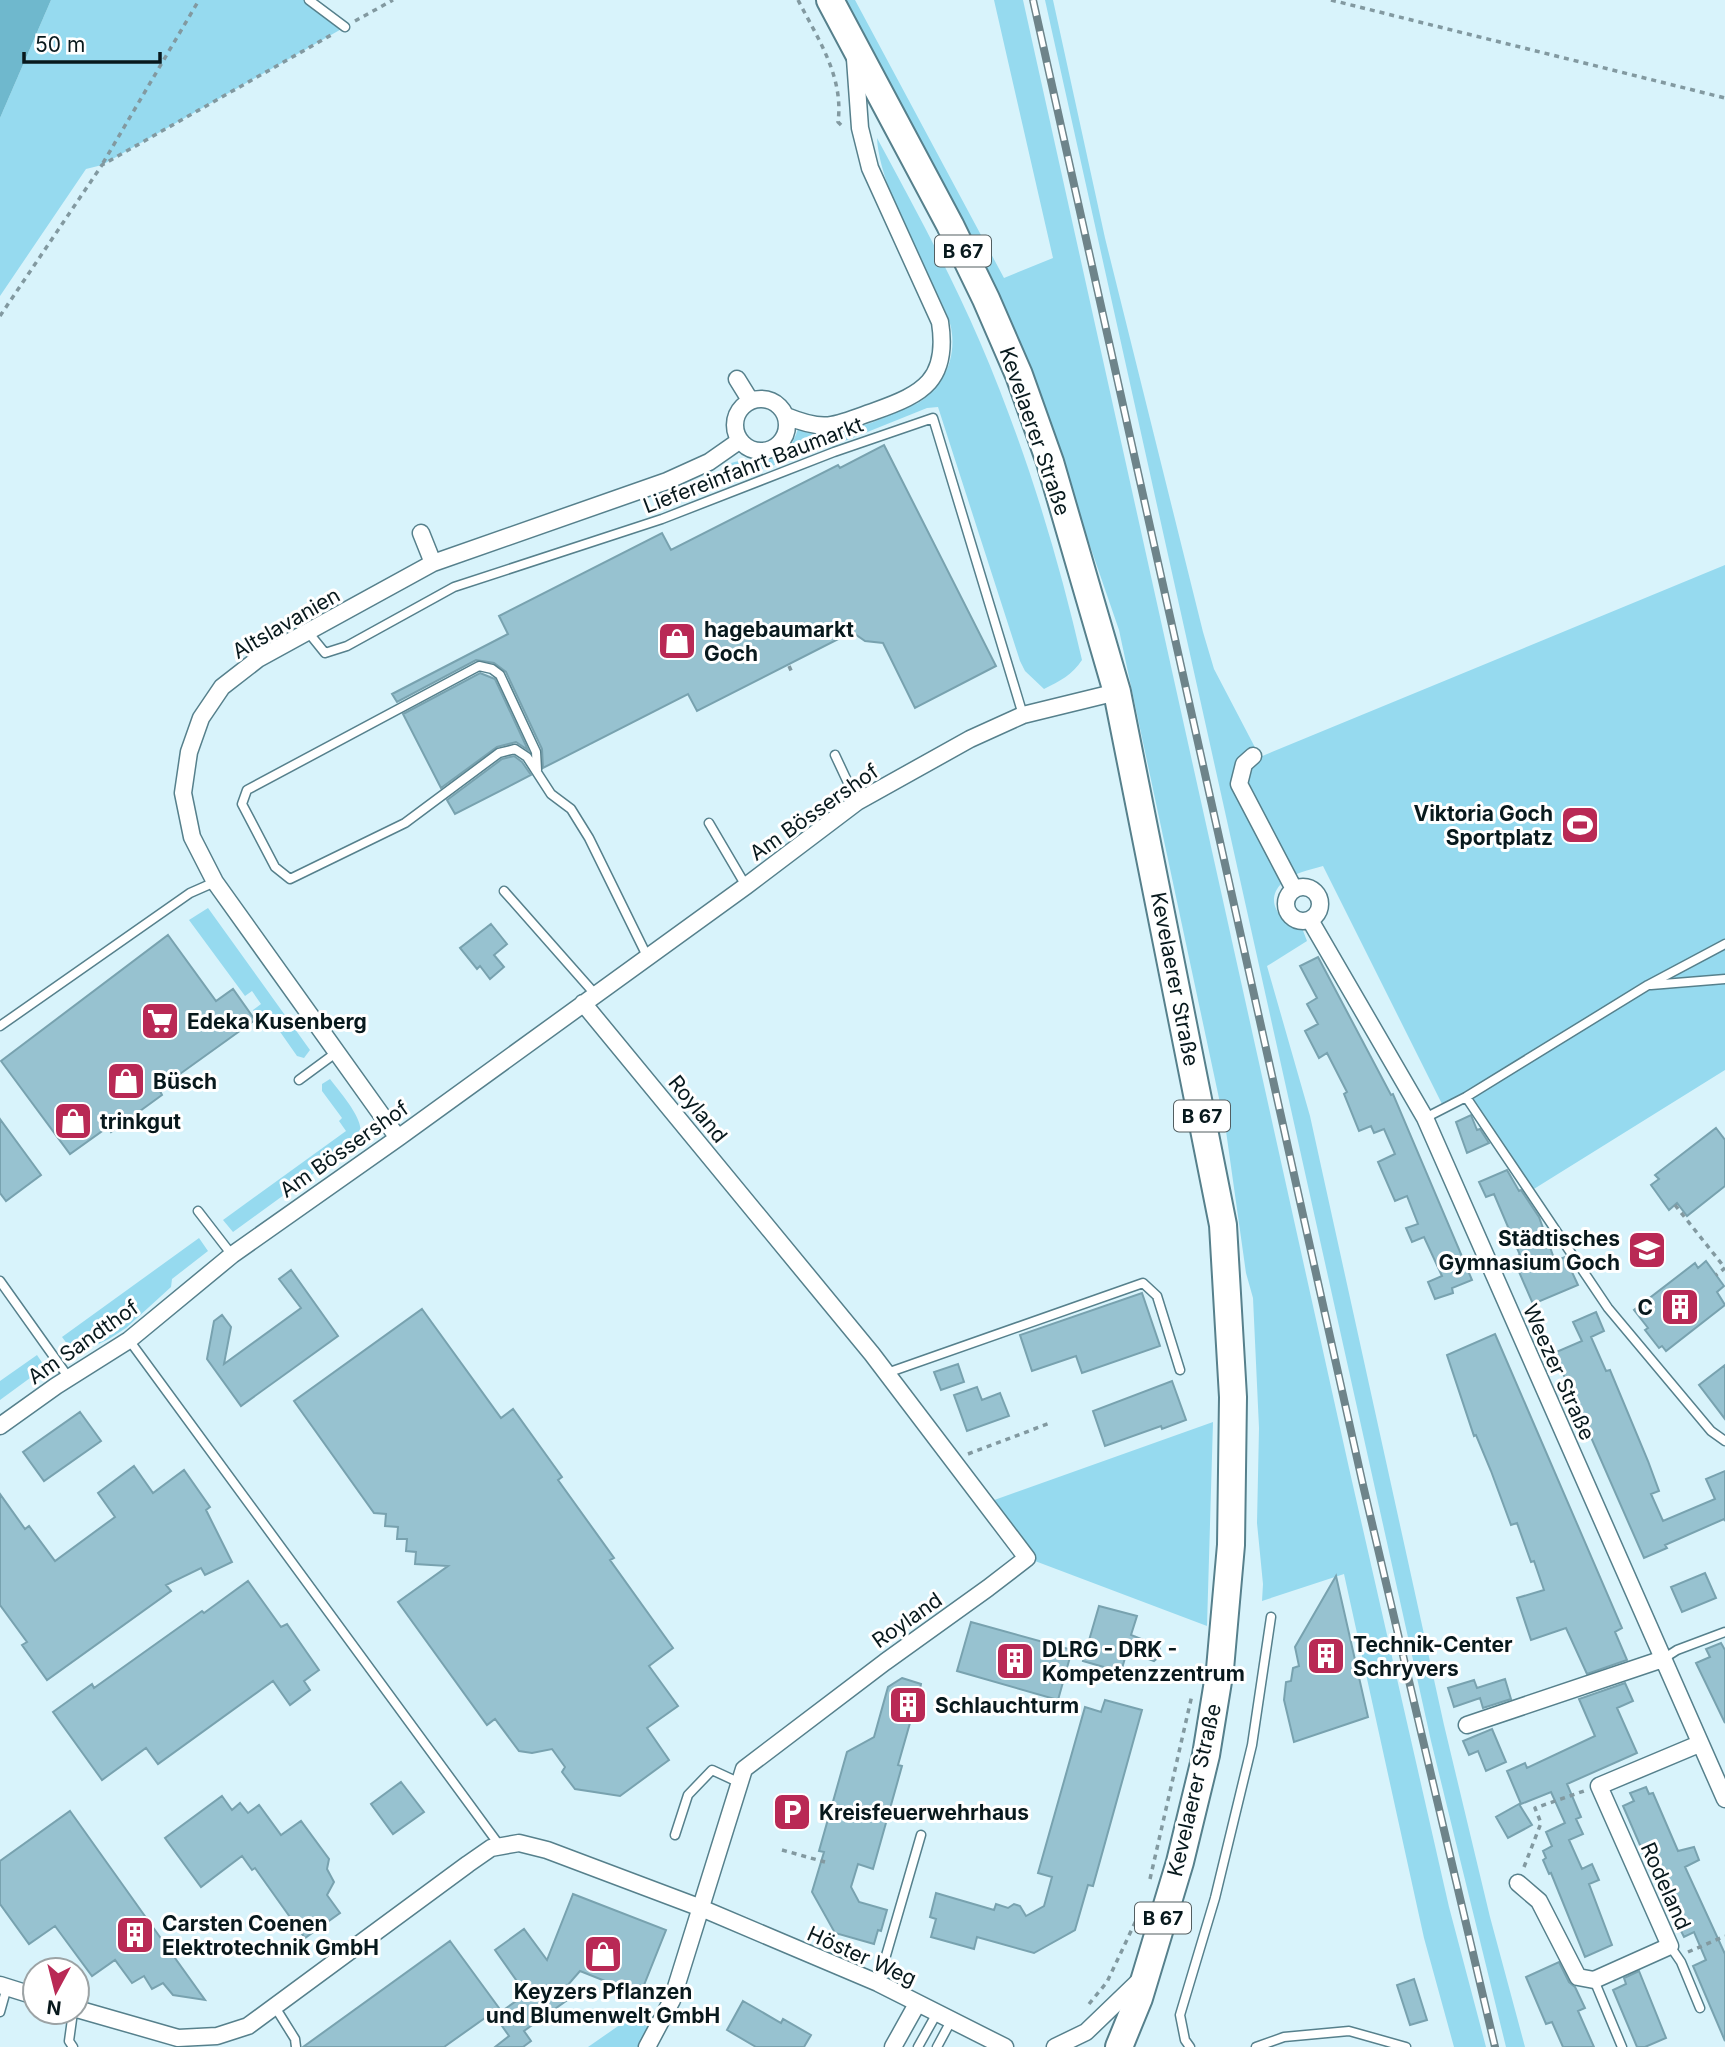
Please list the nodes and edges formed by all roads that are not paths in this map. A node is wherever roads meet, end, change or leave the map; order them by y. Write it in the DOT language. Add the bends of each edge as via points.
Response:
graph roads {
  1 [pos="309,0"];
  2 [pos="830,0"];
  3 [pos="345,27"];
  4 [pos="855,50"];
  5 [pos="737,379"];
  6 [pos="750,400"];
  7 [pos="786,416"];
  8 [pos="738,441"];
  9 [pos="421,533"];
  10 [pos="433,563"];
  11 [pos="308,632"];
  12 [pos="1117,692"];
  13 [pos="1023,715"];
  14 [pos="835,755"];
  15 [pos="1253,756"];
  16 [pos="537,770"];
  17 [pos="857,802"];
  18 [pos="709,823"];
  19 [pos="215,882"];
  20 [pos="746,886"];
  21 [pos="1294,889"];
  22 [pos="504,891"];
  23 [pos="1310,920"];
  24 [pos="1725,944"];
  25 [pos="647,956"];
  26 [pos="1725,979"];
  27 [pos="1648,985"];
  28 [pos="589,998"];
  29 [pos="0,1026"];
  30 [pos="337,1052"];
  31 [pos="299,1080"];
  32 [pos="1465,1097"];
  33 [pos="1425,1118"];
  34 [pos="398,1138"];
  35 [pos="198,1211"];
  36 [pos="232,1255"];
  37 [pos="0,1282"];
  38 [pos="187,1291"];
  39 [pos="128,1340"];
  40 [pos="1180,1370"];
  41 [pos="886,1373"];
  42 [pos="69,1378"];
  43 [pos="0,1426"];
  44 [pos="1725,1441"];
  45 [pos="1271,1617"];
  46 [pos="1725,1632"];
  47 [pos="1663,1659"];
  48 [pos="1467,1725"];
  49 [pos="1699,1744"];
  50 [pos="740,1783"];
  51 [pos="1725,1799"];
  52 [pos="676,1835"];
  53 [pos="921,1835"];
  54 [pos="500,1846"];
  55 [pos="1518,1884"];
  56 [pos="701,1908"];
  57 [pos="1670,1946"];
  58 [pos="1146,1975"];
  59 [pos="1594,1980"];
  60 [pos="878,1983"];
  61 [pos="4,1986"];
  62 [pos="21,1991"];
  63 [pos="917,2004"];
  64 [pos="275,2007"];
  65 [pos="1700,2008"];
  66 [pos="0,2012"];
  67 [pos="91,2016"];
  68 [pos="944,2017"];
  69 [pos="72,2026"];
  70 [pos="165,2041"];
  71 [pos="73,2047"];
  72 [pos="296,2047"];
  73 [pos="647,2047"];
  74 [pos="893,2047"];
  75 [pos="919,2047"];
  76 [pos="937,2047"];
  77 [pos="1004,2047"];
  78 [pos="1055,2047"];
  79 [pos="1119,2047"];
  80 [pos="1190,2047"];
  81 [pos="1256,2047"];
  82 [pos="1406,2047"];
  83 [pos="1622,2047"];
  1 -- 3 [label="lane"];
  2 -- 4 [label="main road, Kevelaerer Straße / B 67"];
  4 -- 7 [label="street" via="860,128 870,168 940,322 942,349 928,383 910,398 831,426 811,426"];
  4 -- 12 [label="main road, Kevelaerer Straße / B 67" via="950,225 1019,375 1050,462"];
  5 -- 6 [label="street"];
  6 -- 7 [label="street" via="764,398 778,404"];
  6 -- 8 [label="street" via="738,410 733,426"];
  7 -- 8 [label="street" via="787,432 779,445 766,452 751,450"];
  8 -- 10 [label="street, Altslavanien" via="709,462 667,481"];
  9 -- 10 [label="street"];
  10 -- 11 [label="street, Altslavanien"];
  11 -- 13 [label="lane, Liefereinfahrt Baumarkt" via="325,653 347,646 454,587 662,519 933,418"];
  11 -- 19 [label="street, Altslavanien" via="258,659 222,687 201,718 188,752 183,793 192,837"];
  12 -- 13 [label="street, Am Bössershof"];
  12 -- 58 [label="main road, Kevelaerer Straße / B 67" via="1223,1225 1233,1397 1231,1545 1220,1669 1206,1755"];
  13 -- 17 [label="street, Am Bössershof"];
  14 -- 17 [label="lane"];
  15 -- 21 [label="street, Weezer Straße" via="1244,764 1240,784"];
  16 -- 16 [label="lane" via="515,749 499,753 405,823 290,879 275,867 242,804 247,790 479,666 500,675 537,752"];
  16 -- 25 [label="lane" via="589,838"];
  17 -- 20 [label="street, Am Bössershof"];
  18 -- 20 [label="lane"];
  19 -- 29 [label="lane" via="190,893"];
  19 -- 30 [label="street, Altslavanien"];
  20 -- 25 [label="street, Am Bössershof"];
  21 -- 23 [label="street, Weezer Straße" via="1286,902 1288,912 1300,922"];
  21 -- 23 [label="street" via="1312,889 1320,899 1319,911"];
  22 -- 28 [label="lane"];
  23 -- 33 [label="street, Weezer Straße"];
  24 -- 27 [label="lane"];
  25 -- 28 [label="street, Am Bössershof"];
  26 -- 27 [label="lane"];
  27 -- 32 [label="lane"];
  28 -- 34 [label="street, Am Bössershof"];
  28 -- 41 [label="street, Royland"];
  30 -- 31 [label="lane"];
  30 -- 34 [label="street, Altslavanien"];
  32 -- 33 [label="lane"];
  32 -- 44 [label="lane" via="1608,1308 1710,1431"];
  33 -- 47 [label="street, Weezer Straße"];
  34 -- 36 [label="street, Am Bössershof"];
  35 -- 36 [label="lane"];
  36 -- 38 [label="street, Am Bössershof"];
  37 -- 42 [label="lane"];
  38 -- 39 [label="street, Am Sandthof"];
  39 -- 42 [label="street, Am Sandthof"];
  39 -- 54 [label="lane"];
  40 -- 41 [label="lane" via="1157,1296 1143,1283"];
  41 -- 50 [label="street, Royland" via="1027,1558 744,1769"];
  42 -- 43 [label="street, Am Sandthof"];
  45 -- 80 [label="lane" via="1252,1745 1215,1898 1180,2015"];
  46 -- 47 [label="lane"];
  47 -- 48 [label="street"];
  47 -- 49 [label="street, Weezer Straße"];
  49 -- 51 [label="street, Weezer Straße"];
  49 -- 57 [label="street, Rodeland" via="1599,1786"];
  50 -- 52 [label="lane" via="712,1770 688,1795"];
  50 -- 56 [label="street, Royland"];
  53 -- 60 [label="lane"];
  54 -- 56 [label="street, Höster Weg" via="519,1843 547,1850"];
  54 -- 64 [label="street" via="468,1864"];
  55 -- 59 [label="street" via="1539,1901 1578,1977"];
  56 -- 60 [label="street, Höster Weg"];
  56 -- 73 [label="street" via="672,2000"];
  57 -- 59 [label="street, Rodeland"];
  57 -- 65 [label="lane"];
  58 -- 78 [label="street" via="1086,2032"];
  58 -- 79 [label="main road, Kevelaerer Straße / B 67"];
  59 -- 83 [label="lane"];
  60 -- 63 [label="street, Höster Weg"];
  61 -- 62 [label="street"];
  61 -- 66 [label="lane"];
  63 -- 68 [label="street, Höster Weg"];
  63 -- 74 [label="street"];
  64 -- 70 [label="street" via="248,2026 216,2036"];
  64 -- 72 [label="lane"];
  67 -- 70 [label="street"];
  68 -- 75 [label="lane"];
  68 -- 76 [label="lane"];
  68 -- 77 [label="street, Höster Weg"];
  69 -- 71 [label="lane" via="69,2041"];
  81 -- 82 [label="lane" via="1283,2037 1349,2031"];
}
